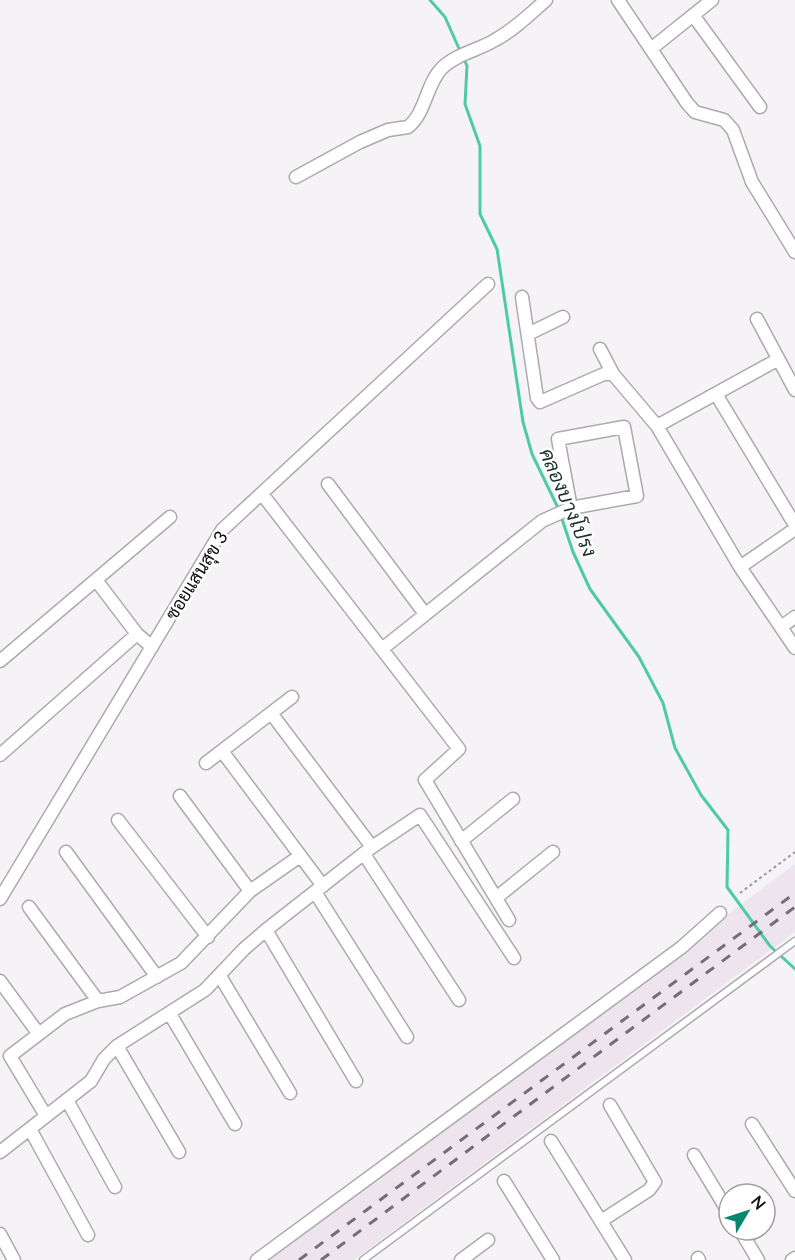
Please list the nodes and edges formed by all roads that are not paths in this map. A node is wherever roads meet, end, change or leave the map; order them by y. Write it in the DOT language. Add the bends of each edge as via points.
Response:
graph roads {
  1 [pos="546,0"];
  2 [pos="618,0"];
  3 [pos="712,0"];
  4 [pos="693,15"];
  5 [pos="651,49"];
  6 [pos="760,107"];
  7 [pos="297,177"];
  8 [pos="795,252"];
  9 [pos="488,284"];
  10 [pos="522,297"];
  11 [pos="563,317"];
  12 [pos="757,319"];
  13 [pos="528,333"];
  14 [pos="600,349"];
  15 [pos="777,360"];
  16 [pos="613,374"];
  17 [pos="795,390"];
  18 [pos="716,394"];
  19 [pos="657,426"];
  20 [pos="328,484"];
  21 [pos="262,494"];
  22 [pos="569,509"];
  23 [pos="170,517"];
  24 [pos="795,527"];
  25 [pos="740,567"];
  26 [pos="96,580"];
  27 [pos="425,614"];
  28 [pos="795,617"];
  29 [pos="781,627"];
  30 [pos="137,634"];
  31 [pos="152,647"];
  32 [pos="382,648"];
  33 [pos="795,648"];
  34 [pos="0,661"];
  35 [pos="292,697"];
  36 [pos="271,713"];
  37 [pos="222,751"];
  38 [pos="0,755"];
  39 [pos="206,763"];
  40 [pos="180,795"];
  41 [pos="513,799"];
  42 [pos="118,820"];
  43 [pos="461,841"];
  44 [pos="368,850"];
  45 [pos="66,852"];
  46 [pos="553,852"];
  47 [pos="300,856"];
  48 [pos="319,889"];
  49 [pos="250,891"];
  50 [pos="496,898"];
  51 [pos="0,899"];
  52 [pos="29,907"];
  53 [pos="720,913"];
  54 [pos="509,920"];
  55 [pos="266,930"];
  56 [pos="208,936"];
  57 [pos="795,941"];
  58 [pos="514,958"];
  59 [pos="220,976"];
  60 [pos="157,977"];
  61 [pos="0,981"];
  62 [pos="459,1000"];
  63 [pos="98,1001"];
  64 [pos="170,1014"];
  65 [pos="38,1033"];
  66 [pos="407,1037"];
  67 [pos="117,1046"];
  68 [pos="356,1081"];
  69 [pos="290,1093"];
  70 [pos="67,1100"];
  71 [pos="610,1105"];
  72 [pos="46,1116"];
  73 [pos="235,1124"];
  74 [pos="752,1124"];
  75 [pos="30,1129"];
  76 [pos="551,1141"];
  77 [pos="0,1152"];
  78 [pos="180,1152"];
  79 [pos="694,1155"];
  80 [pos="504,1181"];
  81 [pos="115,1187"];
  82 [pos="795,1191"];
  83 [pos="717,1193"];
  84 [pos="601,1221"];
  85 [pos="0,1234"];
  86 [pos="88,1235"];
  87 [pos="488,1240"];
  88 [pos="747,1242"];
  89 [pos="465,1259"];
  90 [pos="14,1260"];
  91 [pos="257,1260"];
  92 [pos="363,1260"];
  93 [pos="553,1260"];
  94 [pos="625,1260"];
  95 [pos="758,1260"];
  1 -- 7 [label="street" via="499,38 448,62 434,78 417,117 408,127 388,130 360,142"];
  2 -- 5 [label="street"];
  3 -- 4 [label="street"];
  4 -- 5 [label="street"];
  4 -- 6 [label="street"];
  5 -- 8 [label="street" via="695,112 724,120 733,130 752,182"];
  9 -- 21 [label="street, ซอยแสนสุข 3"];
  10 -- 13 [label="street"];
  11 -- 13 [label="street"];
  12 -- 15 [label="street"];
  13 -- 16 [label="street" via="540,402 604,374"];
  14 -- 16 [label="street"];
  15 -- 17 [label="street"];
  15 -- 18 [label="street"];
  16 -- 19 [label="street"];
  18 -- 19 [label="street"];
  18 -- 24 [label="street"];
  19 -- 25 [label="street"];
  20 -- 27 [label="street"];
  21 -- 31 [label="street, ซอยแสนสุข 3" via="222,530"];
  21 -- 32 [label="street"];
  22 -- 22 [label="street" via="637,496 624,427 558,439"];
  22 -- 27 [label="street" via="542,520"];
  23 -- 26 [label="street"];
  24 -- 25 [label="street"];
  25 -- 29 [label="street"];
  26 -- 30 [label="street"];
  26 -- 34 [label="street"];
  27 -- 32 [label="street"];
  28 -- 29 [label="street"];
  29 -- 33 [label="street"];
  30 -- 31 [label="street"];
  30 -- 38 [label="street"];
  31 -- 51 [label="street, ซอยแสนสุข 3"];
  32 -- 43 [label="street" via="459,749 425,780"];
  35 -- 36 [label="street"];
  36 -- 37 [label="street"];
  36 -- 44 [label="street"];
  37 -- 39 [label="street"];
  37 -- 47 [label="street"];
  40 -- 49 [label="street"];
  41 -- 43 [label="street"];
  42 -- 56 [label="street"];
  43 -- 50 [label="street"];
  44 -- 48 [label="street"];
  44 -- 58 [label="street" via="420,816"];
  44 -- 62 [label="street"];
  45 -- 60 [label="street"];
  46 -- 50 [label="street"];
  47 -- 48 [label="street"];
  47 -- 49 [label="street"];
  48 -- 55 [label="street"];
  48 -- 66 [label="street"];
  49 -- 56 [label="street"];
  50 -- 54 [label="street"];
  52 -- 63 [label="street"];
  53 -- 91 [label="street" via="682,947"];
  55 -- 59 [label="street"];
  55 -- 68 [label="street"];
  56 -- 60 [label="street" via="181,963"];
  57 -- 92 [label="lane"];
  59 -- 64 [label="street"];
  59 -- 69 [label="street"];
  60 -- 63 [label="street" via="120,997"];
  61 -- 65 [label="street"];
  63 -- 65 [label="street" via="65,1014"];
  64 -- 67 [label="street"];
  64 -- 73 [label="street"];
  65 -- 72 [label="street" via="10,1056"];
  67 -- 70 [label="street" via="91,1081"];
  67 -- 78 [label="street"];
  70 -- 72 [label="street"];
  70 -- 81 [label="street"];
  71 -- 84 [label="street" via="655,1182"];
  72 -- 75 [label="street"];
  74 -- 82 [label="street"];
  75 -- 77 [label="street"];
  75 -- 86 [label="street"];
  76 -- 84 [label="street"];
  79 -- 83 [label="street"];
  80 -- 93 [label="street"];
  84 -- 94 [label="street"];
  85 -- 90 [label="street"];
  87 -- 89 [label="street"];
  88 -- 95 [label="street"];
}
